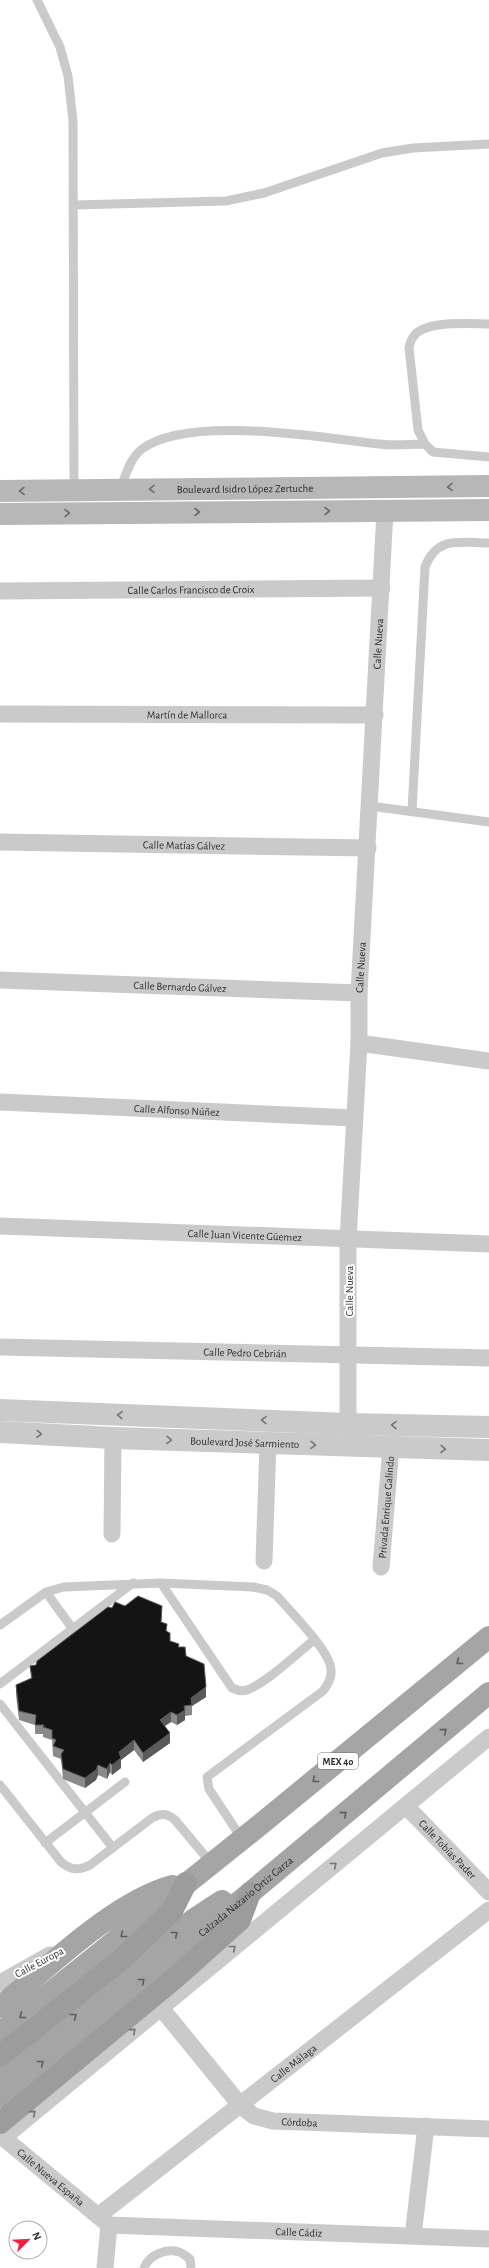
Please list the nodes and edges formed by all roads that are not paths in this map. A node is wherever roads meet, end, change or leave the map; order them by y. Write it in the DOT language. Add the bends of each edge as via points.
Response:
graph roads {
  1 [pos="37,0"];
  2 [pos="489,144"];
  3 [pos="74,206"];
  4 [pos="489,324"];
  5 [pos="425,444"];
  6 [pos="489,457"];
  7 [pos="489,486"];
  8 [pos="74,490"];
  9 [pos="119,490"];
  10 [pos="0,491"];
  11 [pos="489,510"];
  12 [pos="385,511"];
  13 [pos="119,513"];
  14 [pos="0,514"];
  15 [pos="489,543"];
  16 [pos="382,588"];
  17 [pos="0,591"];
  18 [pos="0,714"];
  19 [pos="375,716"];
  20 [pos="370,806"];
  21 [pos="412,811"];
  22 [pos="489,822"];
  23 [pos="0,842"];
  24 [pos="368,848"];
  25 [pos="0,980"];
  26 [pos="359,992"];
  27 [pos="359,1043"];
  28 [pos="489,1060"];
  29 [pos="0,1102"];
  30 [pos="354,1118"];
  31 [pos="0,1226"];
  32 [pos="348,1240"];
  33 [pos="489,1244"];
  34 [pos="0,1347"];
  35 [pos="349,1354"];
  36 [pos="489,1358"];
  37 [pos="0,1410"];
  38 [pos="348,1424"];
  39 [pos="484,1426"];
  40 [pos="0,1432"];
  41 [pos="114,1438"];
  42 [pos="268,1443"];
  43 [pos="391,1447"];
  44 [pos="485,1450"];
  45 [pos="112,1534"];
  46 [pos="264,1561"];
  47 [pos="381,1567"];
  48 [pos="133,1583"];
  49 [pos="161,1583"];
  50 [pos="46,1592"];
  51 [pos="0,1625"];
  52 [pos="72,1628"];
  53 [pos="489,1638"];
  54 [pos="314,1640"];
  55 [pos="0,1684"];
  56 [pos="489,1693"];
  57 [pos="0,1704"];
  58 [pos="489,1737"];
  59 [pos="126,1782"];
  60 [pos="0,1785"];
  61 [pos="406,1806"];
  62 [pos="85,1812"];
  63 [pos="242,1839"];
  64 [pos="45,1843"];
  65 [pos="113,1848"];
  66 [pos="211,1863"];
  67 [pos="186,1883"];
  68 [pos="489,1892"];
  69 [pos="250,1893"];
  70 [pos="489,1910"];
  71 [pos="79,1942"];
  72 [pos="0,1983"];
  73 [pos="0,2007"];
  74 [pos="161,2008"];
  75 [pos="0,2033"];
  76 [pos="0,2056"];
  77 [pos="0,2076"];
  78 [pos="0,2097"];
  79 [pos="241,2106"];
  80 [pos="426,2126"];
  81 [pos="489,2129"];
  82 [pos="1,2132"];
  83 [pos="104,2220"];
  84 [pos="413,2236"];
  85 [pos="489,2239"];
  86 [pos="105,2268"];
  87 [pos="144,2268"];
  88 [pos="191,2268"];
  1 -- 3 [label="lane" via="60,47 68,76 73,121"];
  2 -- 3 [label="lane" via="413,148 382,153 264,193 226,201"];
  3 -- 8 [label="lane"];
  4 -- 5 [label="lane" via="438,325 424,329 414,336 409,348 418,430"];
  5 -- 6 [label="lane" via="433,452"];
  5 -- 9 [label="lane" via="380,444 269,432 211,431 176,436 152,443 142,450 134,458"];
  7 -- 9 [label="main road, Boulevard Isidro López Zertuche, one-way"];
  8 -- 9 [label="main road, Boulevard Isidro López Zertuche"];
  8 -- 10 [label="main road, Boulevard Isidro López Zertuche, one-way"];
  9 -- 13 [label="main road"];
  11 -- 12 [label="main road"];
  13 -- 12 [label="main road, one-way"];
  12 -- 16 [label="street, Calle Nueva"];
  14 -- 13 [label="main road, one-way"];
  15 -- 21 [label="lane" via="453,542 442,545 429,558 425,567"];
  16 -- 17 [label="street, Calle Carlos Francisco de Croix"];
  16 -- 19 [label="street, Calle Nueva"];
  18 -- 19 [label="street, Martín de Mallorca"];
  19 -- 20 [label="street, Calle Nueva"];
  20 -- 21 [label="lane"];
  20 -- 24 [label="street, Calle Nueva"];
  21 -- 22 [label="lane"];
  23 -- 24 [label="street, Calle Matías Gálvez"];
  24 -- 26 [label="street, Calle Nueva"];
  25 -- 26 [label="street, Calle Bernardo Gálvez"];
  26 -- 27 [label="street, Calle Nueva"];
  27 -- 28 [label="street"];
  27 -- 30 [label="street, Calle Nueva"];
  29 -- 30 [label="street, Calle Alfonso Núñez"];
  30 -- 32 [label="street, Calle Nueva"];
  31 -- 32 [label="street, Calle Juan Vicente Güemez"];
  32 -- 33 [label="street, Calle Juan Vicente Güemez"];
  32 -- 35 [label="street, Calle Nueva"];
  34 -- 35 [label="street, Calle Pedro Cebrián"];
  35 -- 36 [label="street, Calle Pedro Cebrián"];
  35 -- 38 [label="street, Calle Nueva"];
  38 -- 37 [label="street, one-way"];
  39 -- 38 [label="street, one-way"];
  39 -- 44 [label="street"];
  40 -- 41 [label="street, Boulevard José Sarmiento, one-way"];
  41 -- 42 [label="street, Boulevard José Sarmiento, one-way"];
  41 -- 45 [label="street"];
  42 -- 43 [label="street, Boulevard José Sarmiento, one-way"];
  42 -- 46 [label="street"];
  43 -- 44 [label="street, Boulevard José Sarmiento, one-way"];
  43 -- 47 [label="street, Privada Enrique Galindo"];
  48 -- 49 [label="lane"];
  48 -- 50 [label="lane" via="64,1587"];
  48 -- 52 [label="lane"];
  49 -- 54 [label="lane" via="267,1590 276,1596"];
  49 -- 54 [label="lane" via="232,1688 247,1690 276,1671"];
  50 -- 51 [label="lane"];
  50 -- 52 [label="lane"];
  52 -- 55 [label="lane"];
  53 -- 63 [label="main road, MEX 40, one-way"];
  54 -- 63 [label="lane" via="327,1655 331,1667 329,1683 323,1691 207,1777 209,1789"];
  69 -- 56 [label="main road, Calzada Nazario Ortiz Garza, one-way"];
  57 -- 62 [label="lane"];
  58 -- 61 [label="street"];
  59 -- 62 [label="lane"];
  60 -- 64 [label="lane"];
  61 -- 68 [label="street, Calle Tobías Pader"];
  74 -- 61 [label="street, one-way"];
  62 -- 64 [label="lane"];
  62 -- 65 [label="lane"];
  63 -- 66 [label="main road, MEX 40"];
  64 -- 65 [label="lane" via="70,1869 90,1866"];
  65 -- 66 [label="lane" via="152,1818 163,1814 170,1815"];
  66 -- 67 [label="main road, MEX 40"];
  67 -- 71 [label="main road" via="153,1892 134,1902"];
  67 -- 75 [label="main road, MEX 40, one-way"];
  67 -- 76 [label="highway" via="172,1912 122,1958"];
  77 -- 69 [label="main road, one-way" via="206,1910 224,1900"];
  78 -- 69 [label="main road, Calzada Nazario Ortiz Garza, one-way"];
  69 -- 82 [label="highway" via="240,1920"];
  70 -- 79 [label="street, Calle Málaga"];
  71 -- 72 [label="street, Calle Europa" via="53,1953"];
  71 -- 73 [label="main road"];
  74 -- 79 [label="street, Córdoba"];
  82 -- 74 [label="street, one-way"];
  79 -- 80 [label="street, Córdoba" via="254,2116 273,2121"];
  79 -- 83 [label="street, Calle Málaga"];
  80 -- 81 [label="street, Córdoba"];
  80 -- 84 [label="street"];
  82 -- 83 [label="street, Calle Nueva España"];
  83 -- 84 [label="street, Calle Cádiz"];
  83 -- 86 [label="street"];
  84 -- 85 [label="street, Calle Cádiz"];
  87 -- 88 [label="lane" via="156,2254 167,2251 180,2252 190,2259"];
}
